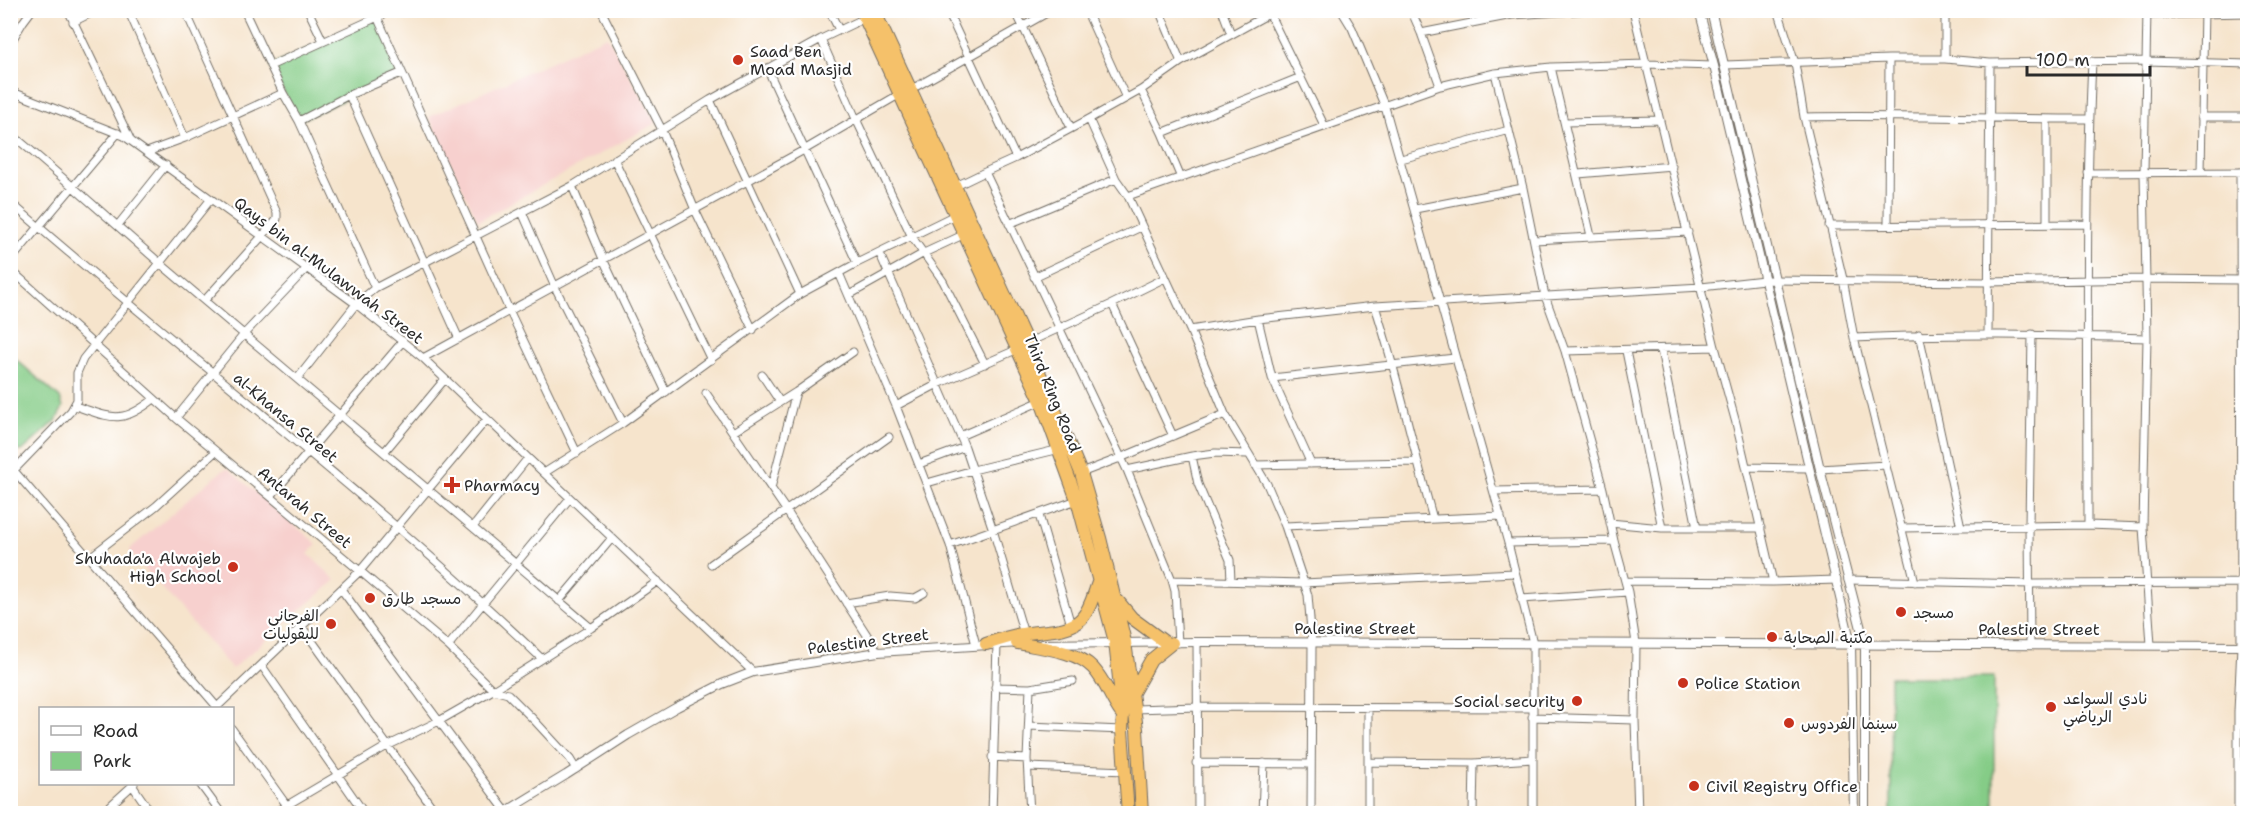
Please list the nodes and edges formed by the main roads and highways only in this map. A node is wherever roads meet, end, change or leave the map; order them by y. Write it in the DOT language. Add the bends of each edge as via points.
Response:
graph roads {
  1 [pos="871,13"];
  2 [pos="904,92"];
  3 [pos="1022,346"];
  4 [pos="1099,578"];
  5 [pos="1116,598"];
  6 [pos="1020,638"];
  7 [pos="1120,642"];
  8 [pos="986,644"];
  9 [pos="1132,694"];
  10 [pos="1123,715"];
  11 [pos="1128,813"];
  12 [pos="1142,813"];
  1 -- 2 [label="highway, Third Ring Road"];
  2 -- 3 [label="highway, Third Ring Road" via="954,187"];
  2 -- 3 [label="highway, Third Ring Road" via="955,215"];
  3 -- 4 [label="highway, Third Ring Road" via="1077,500"];
  3 -- 5 [label="highway, Third Ring Road" via="1081,472"];
  4 -- 6 [label="highway" via="1083,617 1071,626"];
  4 -- 7 [label="highway, Third Ring Road"];
  5 -- 7 [label="highway, Third Ring Road"];
  5 -- 9 [label="highway" via="1132,618 1172,643 1151,660"];
  6 -- 8 [label="highway"];
  6 -- 10 [label="highway" via="1081,659 1093,668"];
  7 -- 9 [label="highway, Third Ring Road"];
  7 -- 10 [label="highway, Third Ring Road"];
  9 -- 12 [label="highway, Third Ring Road"];
  10 -- 11 [label="highway, Third Ring Road"];
}
